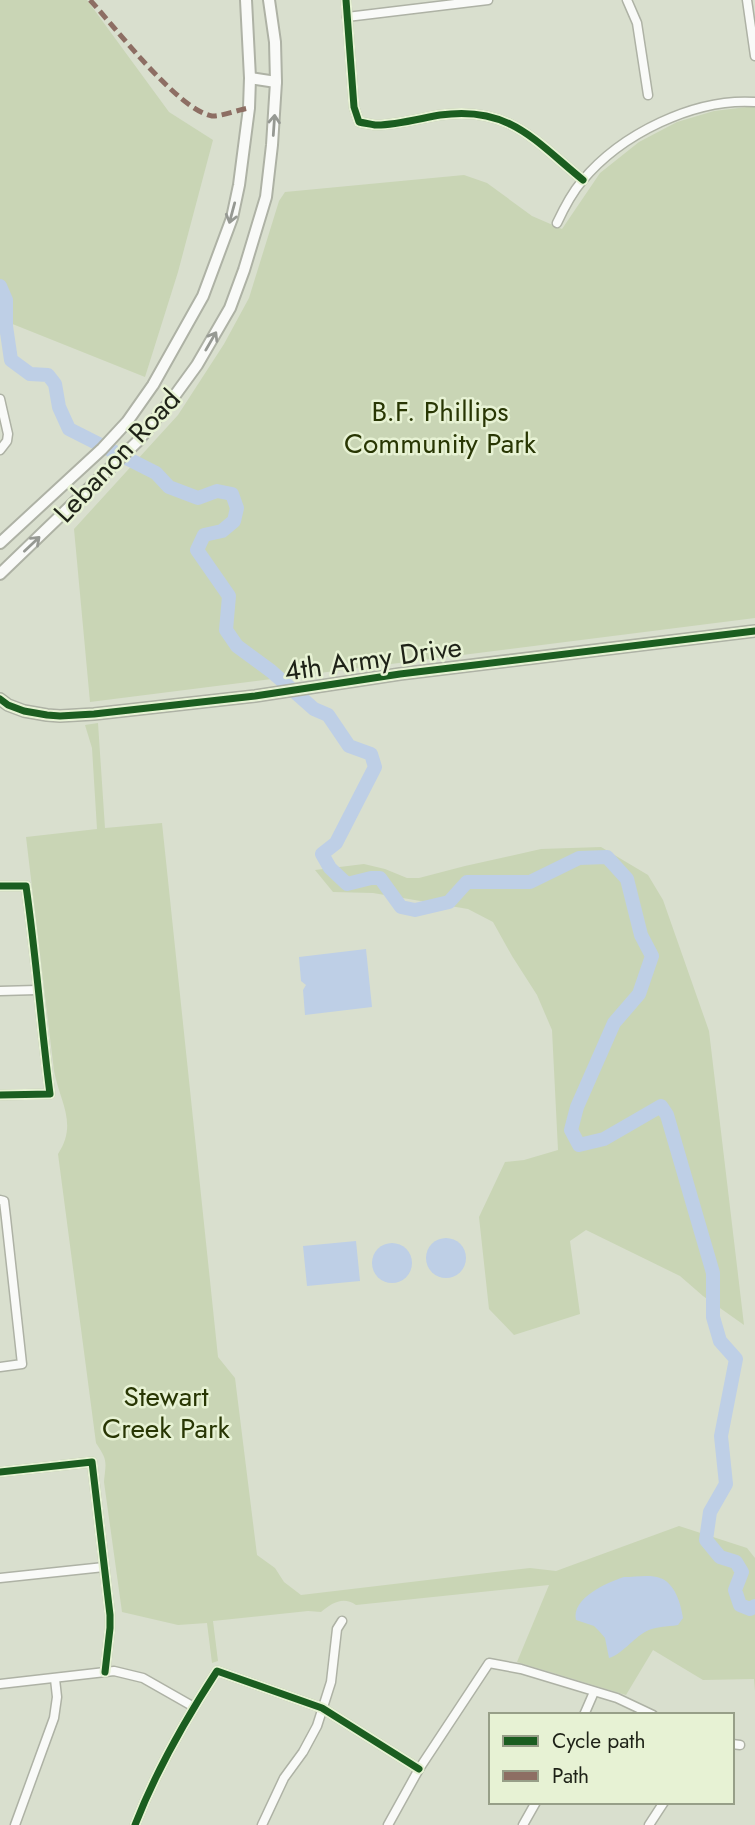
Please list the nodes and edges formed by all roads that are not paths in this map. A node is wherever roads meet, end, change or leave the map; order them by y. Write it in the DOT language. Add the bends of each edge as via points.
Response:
graph roads {
  1 [pos="246,0"];
  2 [pos="270,0"];
  3 [pos="346,0"];
  4 [pos="488,0"];
  5 [pos="627,0"];
  6 [pos="747,0"];
  7 [pos="346,17"];
  8 [pos="755,56"];
  9 [pos="250,78"];
  10 [pos="276,82"];
  11 [pos="648,95"];
  12 [pos="755,102"];
  13 [pos="583,180"];
  14 [pos="557,223"];
  15 [pos="0,399"];
  16 [pos="0,450"];
  17 [pos="0,543"];
  18 [pos="0,574"];
  19 [pos="755,631"];
  20 [pos="0,699"];
  21 [pos="0,886"];
  22 [pos="37,990"];
  23 [pos="0,991"];
  24 [pos="0,1095"];
  25 [pos="2,1200"];
  26 [pos="0,1367"];
  27 [pos="0,1472"];
  28 [pos="104,1567"];
  29 [pos="0,1578"];
  30 [pos="342,1621"];
  31 [pos="105,1672"];
  32 [pos="55,1679"];
  33 [pos="0,1684"];
  34 [pos="594,1692"];
  35 [pos="194,1707"];
  36 [pos="322,1708"];
  37 [pos="585,1713"];
  38 [pos="649,1713"];
  39 [pos="419,1769"];
  40 [pos="535,1804"];
  41 [pos="663,1804"];
  42 [pos="15,1825"];
  43 [pos="135,1825"];
  44 [pos="262,1825"];
  45 [pos="388,1825"];
  46 [pos="523,1825"];
  47 [pos="649,1825"];
  1 -- 9 [label="main road, Lebanon Road"];
  2 -- 10 [label="main road, Lebanon Road"];
  3 -- 7 [label="street"];
  4 -- 7 [label="street"];
  5 -- 11 [label="street" via="637,23"];
  6 -- 8 [label="street"];
  7 -- 13 [label="street" via="359,122 376,125 471,113 490,117 528,133"];
  9 -- 10 [label="main road"];
  9 -- 17 [label="main road, Lebanon Road, one-way" via="232,218 203,296 127,422"];
  18 -- 10 [label="main road, Lebanon Road, one-way" via="138,442 197,365 230,308 266,197"];
  12 -- 13 [label="street" via="710,106 659,122 613,152"];
  13 -- 14 [label="street"];
  15 -- 16 [label="street" via="8,431"];
  19 -- 20 [label="main road, 4th Army Drive" via="400,674 267,695 60,716 24,711"];
  21 -- 22 [label="street" via="26,886"];
  22 -- 23 [label="street"];
  22 -- 24 [label="street" via="50,1094"];
  25 -- 26 [label="street" via="22,1364"];
  27 -- 28 [label="street" via="92,1462"];
  28 -- 29 [label="street"];
  28 -- 31 [label="street" via="110,1628"];
  30 -- 36 [label="street"];
  31 -- 32 [label="street"];
  31 -- 35 [label="street" via="143,1678"];
  32 -- 33 [label="street"];
  32 -- 42 [label="street" via="54,1718"];
  34 -- 37 [label="street"];
  34 -- 38 [label="street"];
  34 -- 39 [label="street" via="489,1662"];
  35 -- 36 [label="street" via="217,1671"];
  35 -- 43 [label="street"];
  36 -- 39 [label="street"];
  36 -- 44 [label="street" via="317,1726 284,1778"];
  39 -- 45 [label="street"];
  40 -- 46 [label="street"];
  41 -- 47 [label="street"];
}
